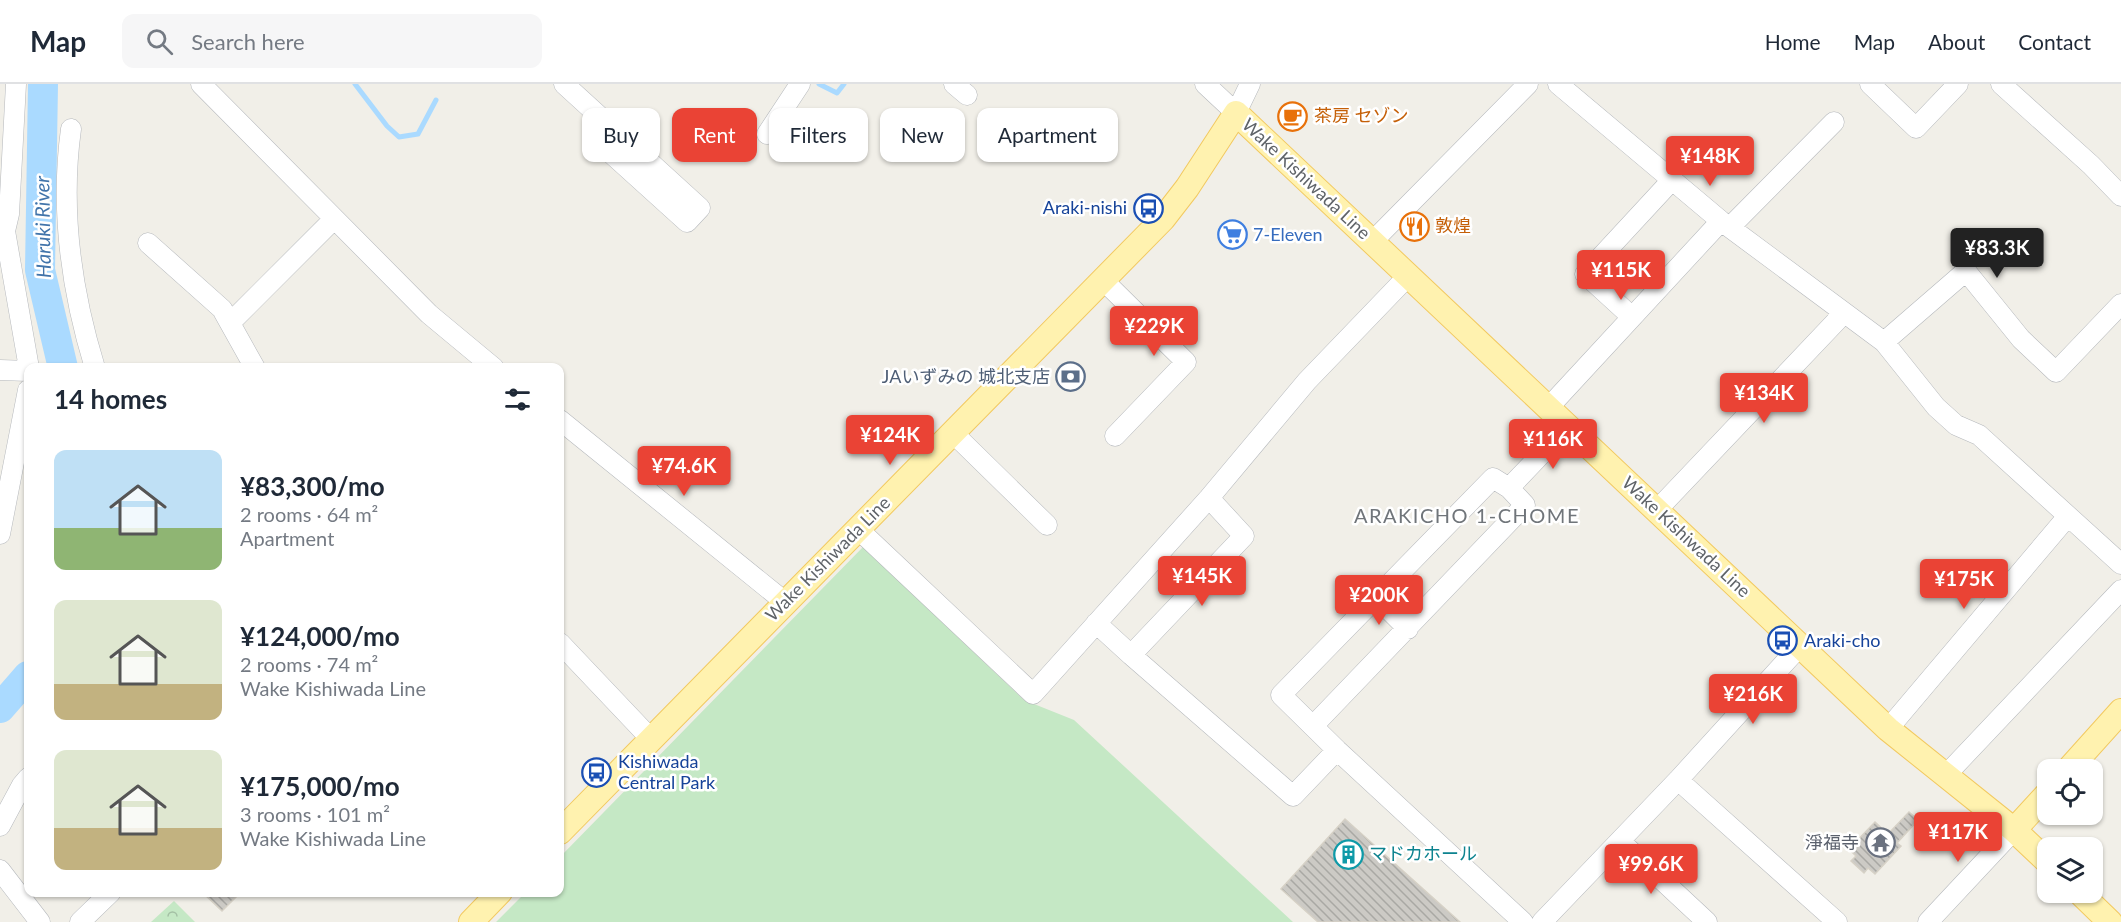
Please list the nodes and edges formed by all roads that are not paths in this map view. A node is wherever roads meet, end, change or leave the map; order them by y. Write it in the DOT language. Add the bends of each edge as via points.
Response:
graph roads {
  1 [pos="16,84"];
  2 [pos="201,84"];
  3 [pos="564,84"];
  4 [pos="800,84"];
  5 [pos="1205,84"];
  6 [pos="1250,84"];
  7 [pos="1528,84"];
  8 [pos="1558,84"];
  9 [pos="1870,84"];
  10 [pos="1958,84"];
  11 [pos="2001,84"];
  12 [pos="590,108"];
  13 [pos="1236,113"];
  14 [pos="1834,122"];
  15 [pos="606,123"];
  16 [pos="71,129"];
  17 [pos="767,134"];
  18 [pos="1672,180"];
  19 [pos="2121,196"];
  20 [pos="333,220"];
  21 [pos="1725,224"];
  22 [pos="2,231"];
  23 [pos="1373,241"];
  24 [pos="148,243"];
  25 [pos="1409,275"];
  26 [pos="1103,280"];
  27 [pos="2121,304"];
  28 [pos="1844,313"];
  29 [pos="1632,317"];
  30 [pos="230,323"];
  31 [pos="1884,342"];
  32 [pos="28,363"];
  33 [pos="94,363"];
  34 [pos="252,363"];
  35 [pos="480,363"];
  36 [pos="24,369"];
  37 [pos="0,370"];
  38 [pos="1549,407"];
  39 [pos="24,411"];
  40 [pos="564,423"];
  41 [pos="1568,426"];
  42 [pos="952,433"];
  43 [pos="1114,436"];
  44 [pos="1509,488"];
  45 [pos="1209,498"];
  46 [pos="1657,510"];
  47 [pos="2068,516"];
  48 [pos="1047,525"];
  49 [pos="858,529"];
  50 [pos="0,534"];
  51 [pos="2121,564"];
  52 [pos="2121,590"];
  53 [pos="1376,597"];
  54 [pos="785,602"];
  55 [pos="1096,623"];
  56 [pos="1408,629"];
  57 [pos="1800,646"];
  58 [pos="564,647"];
  59 [pos="1131,654"];
  60 [pos="2121,711"];
  61 [pos="1313,726"];
  62 [pos="1888,729"];
  63 [pos="651,739"];
  64 [pos="1338,750"];
  65 [pos="2078,759"];
  66 [pos="1945,776"];
  67 [pos="1678,780"];
  68 [pos="24,789"];
  69 [pos="2037,805"];
  70 [pos="0,826"];
  71 [pos="564,828"];
  72 [pos="2014,830"];
  73 [pos="1620,841"];
  74 [pos="2037,852"];
  75 [pos="0,870"];
  76 [pos="109,897"];
  77 [pos="495,897"];
  78 [pos="2090,903"];
  79 [pos="40,922"];
  80 [pos="80,922"];
  81 [pos="471,922"];
  82 [pos="1522,922"];
  83 [pos="1542,922"];
  84 [pos="1707,922"];
  85 [pos="1837,922"];
  86 [pos="1929,922"];
  87 [pos="2110,922"];
  1 -- 22 [label="street" via="9,214"];
  2 -- 20 [label="street"];
  3 -- 12 [label="street"];
  4 -- 17 [label="street"];
  5 -- 13 [label="street"];
  6 -- 13 [label="street"];
  7 -- 23 [label="street"];
  8 -- 18 [label="street"];
  9 -- 10 [label="street" via="1916,128"];
  11 -- 19 [label="street"];
  13 -- 23 [label="main road, Wake Kishiwada Line"];
  13 -- 26 [label="main road, Wake Kishiwada Line" via="1163,219"];
  14 -- 21 [label="street"];
  15 -- 15 [label="street" via="700,208 687,222 593,137"];
  16 -- 33 [label="street" via="66,166 69,246"];
  18 -- 21 [label="street"];
  18 -- 29 [label="street" via="1585,274"];
  20 -- 30 [label="street"];
  20 -- 35 [label="street"];
  21 -- 28 [label="street"];
  21 -- 29 [label="street"];
  22 -- 32 [label="street"];
  23 -- 25 [label="main road, Wake Kishiwada Line"];
  24 -- 30 [label="street" via="222,309"];
  25 -- 38 [label="main road, Wake Kishiwada Line"];
  25 -- 45 [label="street" via="1306,381"];
  26 -- 42 [label="main road, Wake Kishiwada Line"];
  26 -- 43 [label="street" via="1186,362"];
  27 -- 31 [label="street" via="2056,372 2021,339 1966,271"];
  28 -- 31 [label="street"];
  28 -- 46 [label="street"];
  29 -- 38 [label="street"];
  30 -- 34 [label="street"];
  31 -- 47 [label="street" via="1936,407 1956,425 1979,435"];
  36 -- 37 [label="street"];
  38 -- 41 [label="main road, Wake Kishiwada Line"];
  39 -- 50 [label="street"];
  40 -- 54 [label="street"];
  41 -- 44 [label="street"];
  41 -- 46 [label="main road, Wake Kishiwada Line"];
  42 -- 48 [label="street"];
  42 -- 49 [label="main road, Wake Kishiwada Line"];
  44 -- 53 [label="street" via="1493,478"];
  44 -- 56 [label="street" via="1525,505"];
  45 -- 55 [label="street"];
  45 -- 59 [label="street" via="1244,536"];
  46 -- 57 [label="main road, Wake Kishiwada Line"];
  47 -- 51 [label="street"];
  47 -- 62 [label="street"];
  49 -- 54 [label="main road, Wake Kishiwada Line"];
  49 -- 55 [label="street" via="1033,694"];
  52 -- 66 [label="street"];
  53 -- 56 [label="street"];
  53 -- 61 [label="street" via="1281,695"];
  54 -- 63 [label="main road, Wake Kishiwada Line"];
  55 -- 59 [label="street"];
  56 -- 61 [label="street"];
  57 -- 62 [label="main road, Wake Kishiwada Line"];
  57 -- 67 [label="street"];
  58 -- 63 [label="street"];
  59 -- 64 [label="street" via="1293,796"];
  60 -- 65 [label="main road"];
  61 -- 64 [label="street"];
  62 -- 66 [label="main road, Wake Kishiwada Line"];
  63 -- 71 [label="main road, Wake Kishiwada Line"];
  64 -- 82 [label="street"];
  66 -- 72 [label="main road, Wake Kishiwada Line"];
  67 -- 73 [label="street"];
  67 -- 85 [label="street"];
  68 -- 70 [label="street"];
  69 -- 72 [label="main road"];
  72 -- 74 [label="main road, Wake Kishiwada Line"];
  72 -- 86 [label="street"];
  73 -- 83 [label="street"];
  73 -- 84 [label="street"];
  75 -- 79 [label="street"];
  76 -- 80 [label="street"];
  77 -- 81 [label="main road"];
  78 -- 87 [label="main road"];
}
